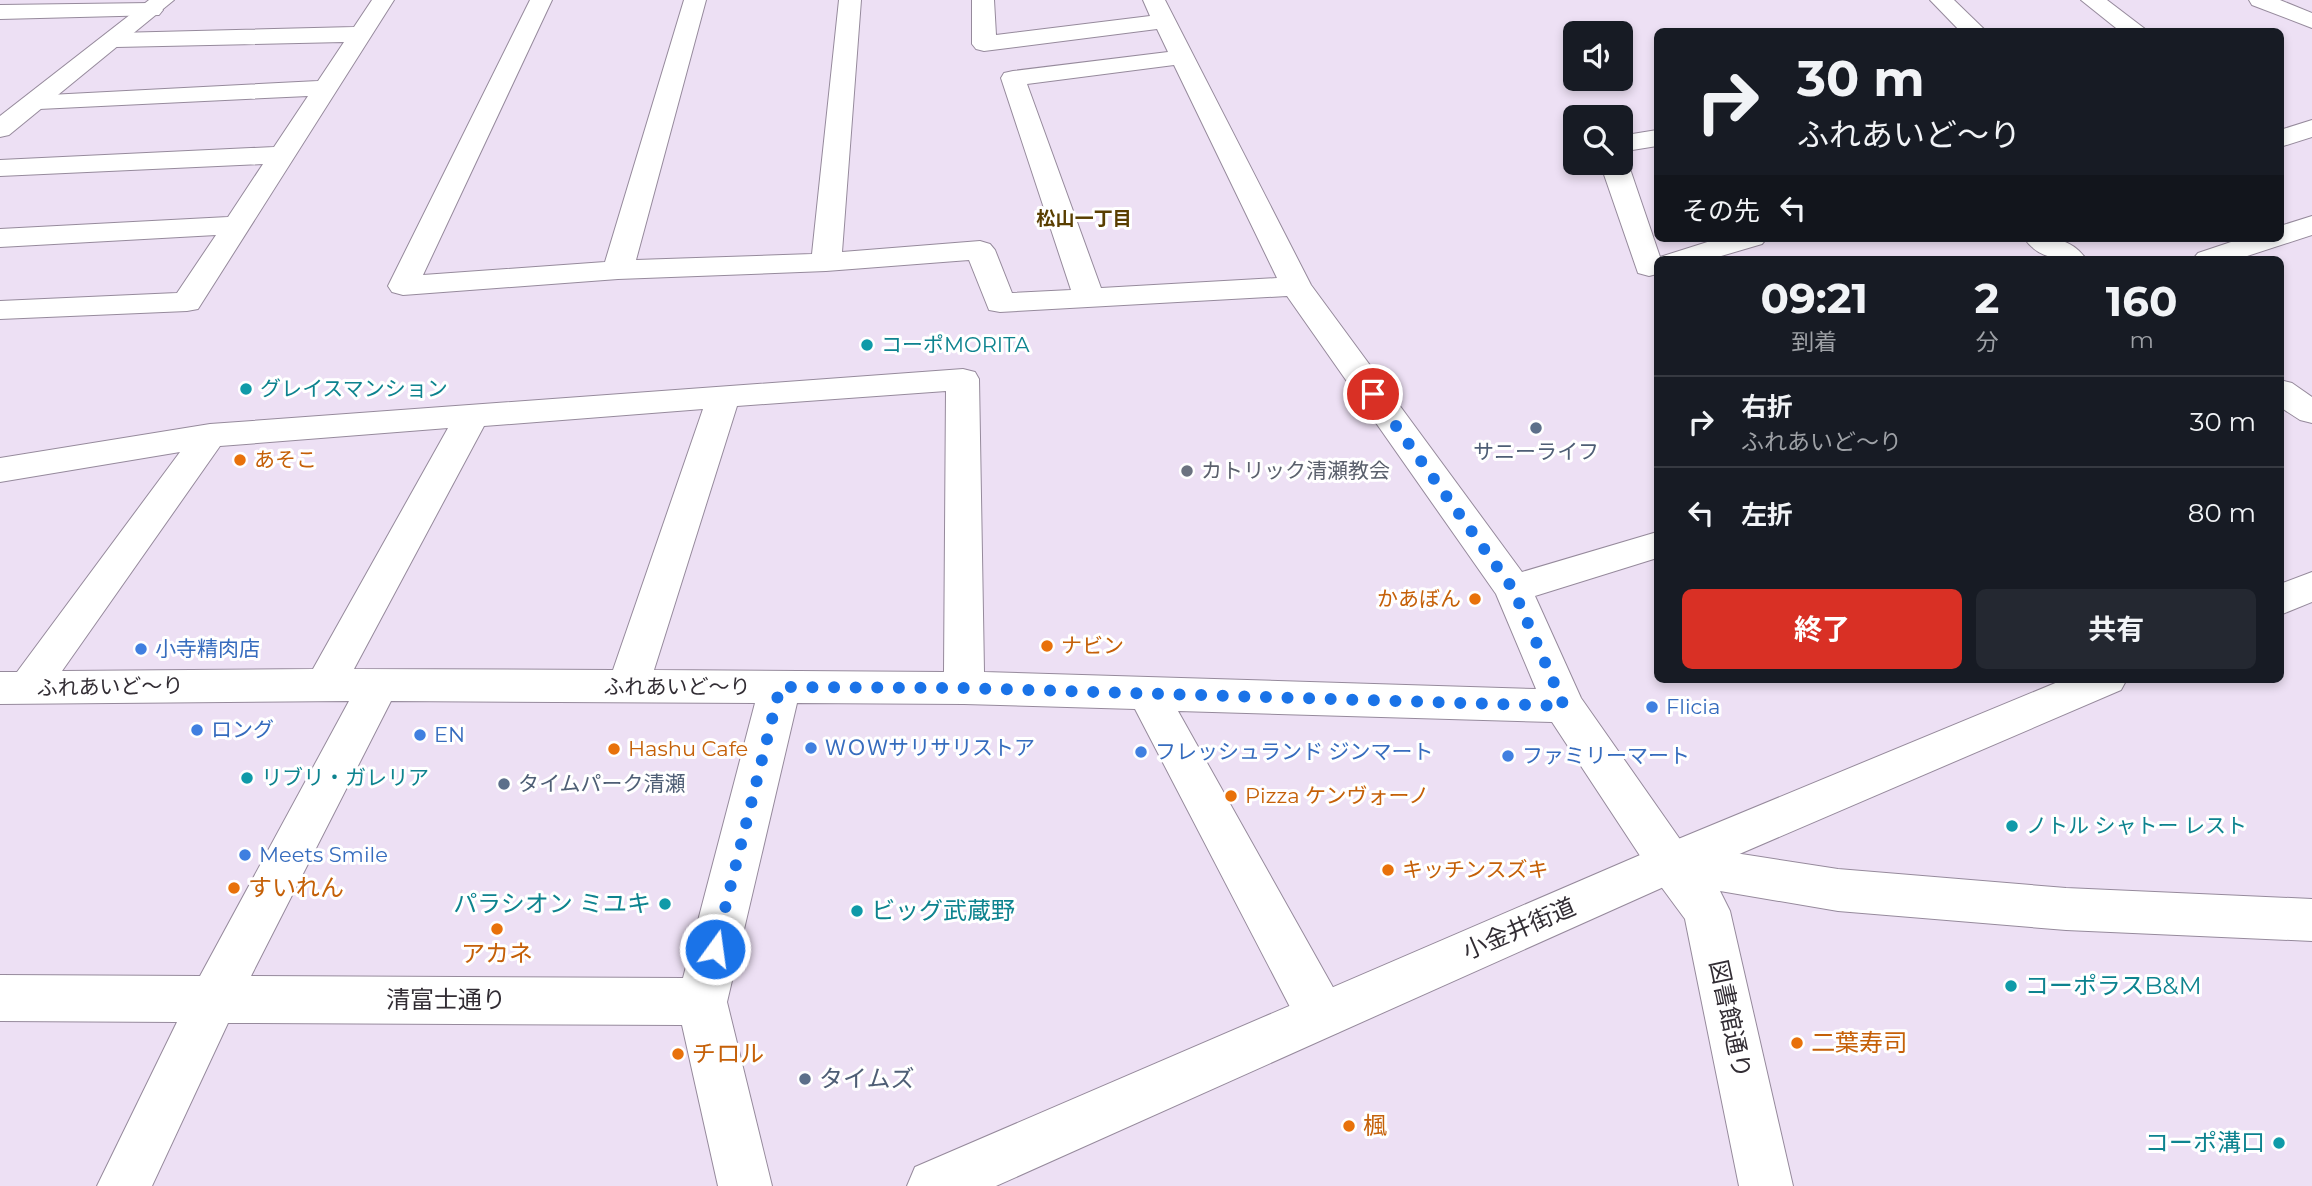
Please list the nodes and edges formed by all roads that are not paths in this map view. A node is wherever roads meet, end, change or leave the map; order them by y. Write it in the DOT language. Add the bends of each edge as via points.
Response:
graph roads {
  1 [pos="383,0"];
  2 [pos="541,0"];
  3 [pos="695,0"];
  4 [pos="850,0"];
  5 [pos="983,0"];
  6 [pos="1941,0"];
  7 [pos="2092,0"];
  8 [pos="2260,0"];
  9 [pos="157,5"];
  10 [pos="1160,11"];
  11 [pos="0,12"];
  12 [pos="2312,21"];
  13 [pos="1971,28"];
  14 [pos="2131,28"];
  15 [pos="362,34"];
  16 [pos="116,40"];
  17 [pos="1182,57"];
  18 [pos="326,88"];
  19 [pos="39,101"];
  20 [pos="0,129"];
  21 [pos="1654,138"];
  22 [pos="1633,142"];
  23 [pos="284,155"];
  24 [pos="0,168"];
  25 [pos="1618,175"];
  26 [pos="239,225"];
  27 [pos="2312,225"];
  28 [pos="2284,235"];
  29 [pos="0,238"];
  30 [pos="1738,242"];
  31 [pos="2045,242"];
  32 [pos="2261,242"];
  33 [pos="1689,256"];
  34 [pos="2066,256"];
  35 [pos="2217,256"];
  36 [pos="826,262"];
  37 [pos="1654,266"];
  38 [pos="618,270"];
  39 [pos="1296,286"];
  40 [pos="1089,298"];
  41 [pos="0,310"];
  42 [pos="2284,394"];
  43 [pos="723,399"];
  44 [pos="2312,412"];
  45 [pos="472,414"];
  46 [pos="210,435"];
  47 [pos="0,470"];
  48 [pos="1654,546"];
  49 [pos="1513,589"];
  50 [pos="2098,683"];
  51 [pos="325,685"];
  52 [pos="379,685"];
  53 [pos="628,687"];
  54 [pos="780,687"];
  55 [pos="14,688"];
  56 [pos="964,688"];
  57 [pos="1149,696"];
  58 [pos="1564,706"];
  59 [pos="1670,863"];
  60 [pos="2312,920"];
  61 [pos="0,998"];
  62 [pos="214,999"];
  63 [pos="702,1002"];
  64 [pos="1321,1015"];
  65 [pos="124,1186"];
  66 [pos="745,1186"];
  67 [pos="934,1186"];
  68 [pos="1766,1186"];
  1 -- 15 [label="street"];
  2 -- 38 [label="street" via="403,286"];
  3 -- 38 [label="street"];
  4 -- 36 [label="street"];
  5 -- 10 [label="street" via="984,44"];
  6 -- 13 [label="street"];
  7 -- 14 [label="street"];
  8 -- 12 [label="street"];
  9 -- 11 [label="street"];
  9 -- 16 [label="street"];
  10 -- 17 [label="street, 図書館通り"];
  15 -- 16 [label="street"];
  15 -- 18 [label="street"];
  16 -- 19 [label="street"];
  17 -- 39 [label="street, 図書館通り"];
  17 -- 40 [label="street" via="1013,78"];
  18 -- 19 [label="street"];
  18 -- 23 [label="street"];
  19 -- 20 [label="street"];
  21 -- 22 [label="street"];
  23 -- 24 [label="street"];
  23 -- 26 [label="street"];
  25 -- 37 [label="street" via="1649,267"];
  26 -- 29 [label="street"];
  26 -- 41 [label="street" via="187,302"];
  27 -- 28 [label="street"];
  30 -- 33 [label="street"];
  31 -- 34 [label="street"];
  32 -- 35 [label="street"];
  36 -- 38 [label="street"];
  36 -- 40 [label="street" via="980,250 1000,303"];
  39 -- 40 [label="street"];
  39 -- 49 [label="street, 図書館通り"];
  42 -- 44 [label="street"];
  43 -- 45 [label="street"];
  43 -- 53 [label="street"];
  43 -- 56 [label="street" via="963,379"];
  45 -- 46 [label="street"];
  45 -- 51 [label="street"];
  46 -- 47 [label="street"];
  46 -- 55 [label="street"];
  48 -- 49 [label="street"];
  49 -- 58 [label="street, 図書館通り"];
  50 -- 59 [label="street, 小金井街道"];
  51 -- 52 [label="street, ふれあいど～り"];
  51 -- 55 [label="street, ふれあいど～り"];
  52 -- 53 [label="street, ふれあいど～り"];
  52 -- 62 [label="street"];
  53 -- 54 [label="street, ふれあいど～り"];
  54 -- 56 [label="street, ふれあいど～り"];
  54 -- 63 [label="street"];
  56 -- 57 [label="street, ふれあいど～り"];
  57 -- 58 [label="street, ふれあいど～り"];
  57 -- 64 [label="street"];
  58 -- 59 [label="street, 図書館通り"];
  59 -- 60 [label="street" via="1851,891 2066,909"];
  59 -- 64 [label="street, 小金井街道"];
  59 -- 68 [label="street, 図書館通り" via="1707,911"];
  61 -- 62 [label="street, 清富士通り"];
  62 -- 63 [label="street, 清富士通り"];
  62 -- 65 [label="street"];
  63 -- 66 [label="street"];
  64 -- 67 [label="street, 小金井街道"];
}
